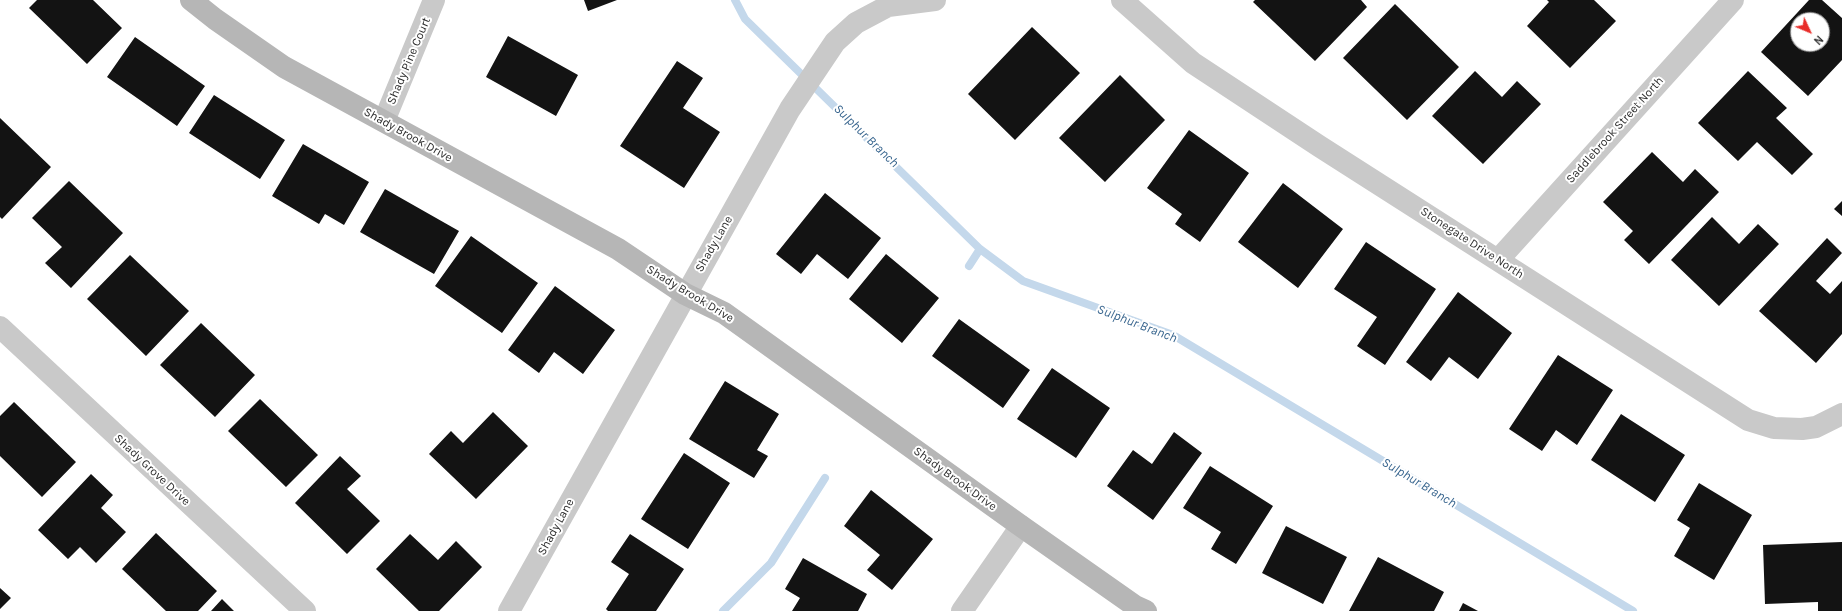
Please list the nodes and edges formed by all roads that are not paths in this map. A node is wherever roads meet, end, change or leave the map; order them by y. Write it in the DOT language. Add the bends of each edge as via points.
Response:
graph roads {
  1 [pos="191,0"];
  2 [pos="434,0"];
  3 [pos="935,0"];
  4 [pos="1122,0"];
  5 [pos="1733,0"];
  6 [pos="384,121"];
  7 [pos="1498,260"];
  8 [pos="685,294"];
  9 [pos="0,327"];
  10 [pos="1842,414"];
  11 [pos="1021,526"];
  12 [pos="305,611"];
  13 [pos="509,611"];
  14 [pos="962,611"];
  15 [pos="1146,611"];
  1 -- 6 [label="street, Shady Brook Drive" via="284,68"];
  2 -- 6 [label="street, Shady Pine Court"];
  3 -- 8 [label="street, Shady Lane" via="888,6 856,23 835,42 790,109"];
  4 -- 7 [label="street, Stonegate Drive North" via="1193,63"];
  5 -- 7 [label="street, Saddlebrook Street North"];
  6 -- 8 [label="street, Shady Brook Drive" via="618,249"];
  7 -- 10 [label="street, Stonegate Drive North" via="1748,420 1774,428 1802,430 1816,427"];
  8 -- 11 [label="street, Shady Brook Drive" via="724,313"];
  8 -- 13 [label="street, Shady Lane"];
  9 -- 12 [label="street, Shady Grove Drive"];
  11 -- 14 [label="street"];
  11 -- 15 [label="street, Shady Brook Drive" via="1135,606"];
}
